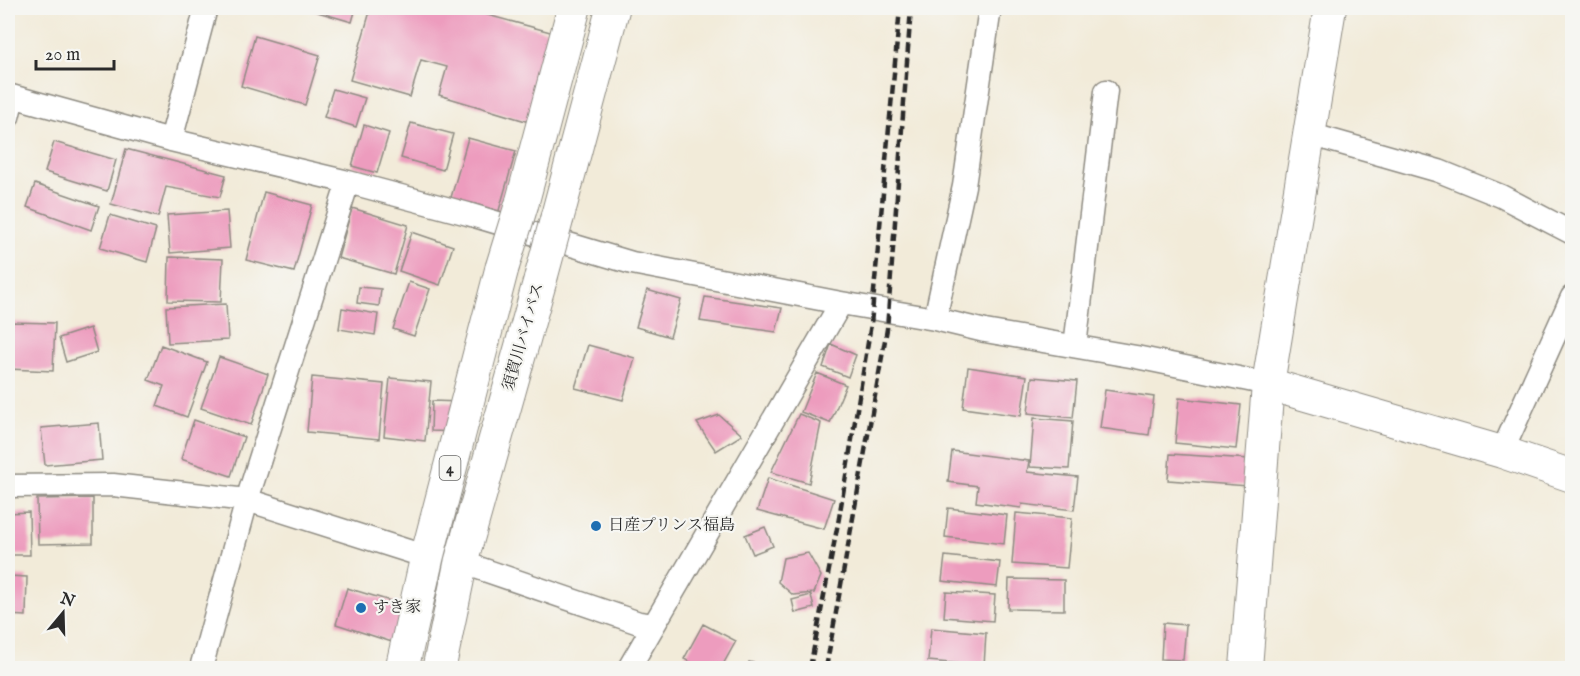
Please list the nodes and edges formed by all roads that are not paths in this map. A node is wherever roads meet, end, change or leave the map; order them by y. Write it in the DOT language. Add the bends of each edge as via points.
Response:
graph roads {
  1 [pos="204,8"];
  2 [pos="574,8"];
  3 [pos="613,8"];
  4 [pos="990,8"];
  5 [pos="1330,8"];
  6 [pos="1106,91"];
  7 [pos="9,103"];
  8 [pos="1309,134"];
  9 [pos="171,141"];
  10 [pos="348,182"];
  11 [pos="1572,233"];
  12 [pos="1572,297"];
  13 [pos="841,303"];
  14 [pos="935,319"];
  15 [pos="1075,346"];
  16 [pos="1268,384"];
  17 [pos="1502,452"];
  18 [pos="1572,476"];
  19 [pos="8,486"];
  20 [pos="247,500"];
  21 [pos="426,557"];
  22 [pos="461,562"];
  23 [pos="654,625"];
  24 [pos="201,669"];
  25 [pos="402,669"];
  26 [pos="439,669"];
  27 [pos="629,669"];
  28 [pos="1246,669"];
  1 -- 9 [label="street"];
  2 -- 21 [label="highway, 4, bridge"];
  3 -- 22 [label="highway, 須賀川バイパス / 4, bridge"];
  4 -- 14 [label="street" via="964,186"];
  5 -- 8 [label="street"];
  6 -- 15 [label="street"];
  7 -- 9 [label="street"];
  8 -- 11 [label="street" via="1439,171 1501,196"];
  8 -- 16 [label="street"];
  9 -- 10 [label="street"];
  10 -- 13 [label="street" via="632,263"];
  10 -- 20 [label="street"];
  12 -- 17 [label="street"];
  13 -- 14 [label="street"];
  13 -- 23 [label="street"];
  14 -- 15 [label="street"];
  15 -- 16 [label="street"];
  16 -- 17 [label="street"];
  16 -- 28 [label="street"];
  17 -- 18 [label="street"];
  19 -- 20 [label="street" via="113,485"];
  20 -- 21 [label="street"];
  20 -- 24 [label="street"];
  21 -- 25 [label="highway, 4"];
  22 -- 23 [label="street"];
  22 -- 26 [label="highway, 須賀川バイパス / 4"];
  23 -- 27 [label="street"];
}
